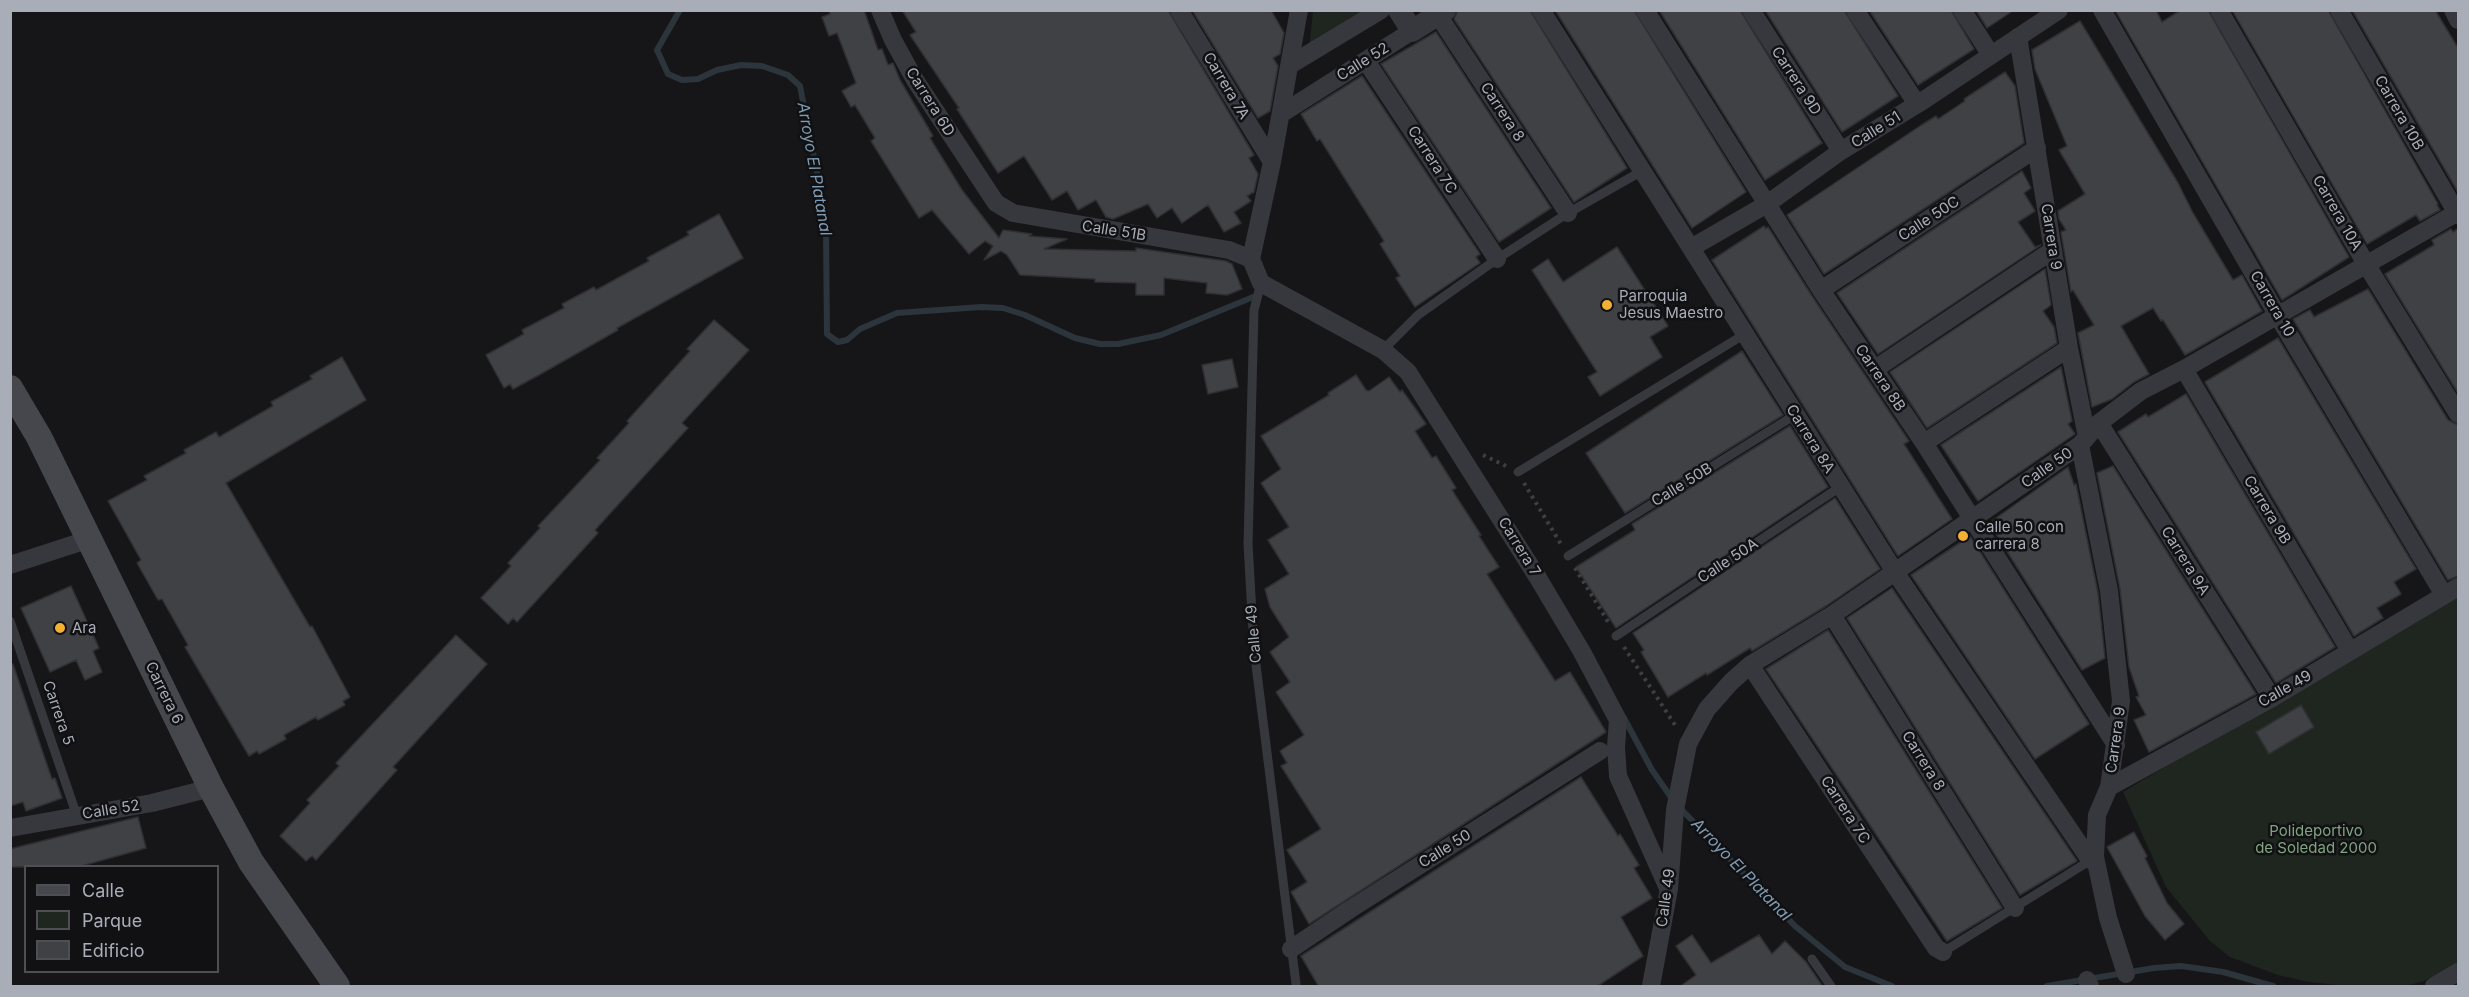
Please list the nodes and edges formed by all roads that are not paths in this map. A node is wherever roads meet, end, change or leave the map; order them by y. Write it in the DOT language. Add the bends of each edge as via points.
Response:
graph roads {
  1 [pos="880,10"];
  2 [pos="1179,10"];
  3 [pos="1299,10"];
  4 [pos="1381,10"];
  5 [pos="1399,10"];
  6 [pos="1541,10"];
  7 [pos="1645,10"];
  8 [pos="1751,10"];
  9 [pos="1855,10"];
  10 [pos="1962,10"];
  11 [pos="2060,10"];
  12 [pos="2102,10"];
  13 [pos="2219,10"];
  14 [pos="2339,10"];
  15 [pos="2453,10"];
  16 [pos="1439,12"];
  17 [pos="2458,20"];
  18 [pos="1412,31"];
  19 [pos="2018,37"];
  20 [pos="1991,55"];
  21 [pos="1366,61"];
  22 [pos="1290,65"];
  23 [pos="1917,104"];
  24 [pos="1281,114"];
  25 [pos="2037,148"];
  26 [pos="1841,151"];
  27 [pos="1272,162"];
  28 [pos="1642,171"];
  29 [pos="986,189"];
  30 [pos="1767,204"];
  31 [pos="1568,213"];
  32 [pos="2458,214"];
  33 [pos="1691,248"];
  34 [pos="2053,250"];
  35 [pos="1251,259"];
  36 [pos="1497,259"];
  37 [pos="2366,264"];
  38 [pos="1261,283"];
  39 [pos="1821,290"];
  40 [pos="2278,316"];
  41 [pos="1745,334"];
  42 [pos="2069,348"];
  43 [pos="1383,350"];
  44 [pos="1875,369"];
  45 [pos="2184,369"];
  46 [pos="10,388"];
  47 [pos="2458,414"];
  48 [pos="1795,415"];
  49 [pos="2089,435"];
  50 [pos="1924,443"];
  51 [pos="1518,472"];
  52 [pos="1840,487"];
  53 [pos="1972,520"];
  54 [pos="90,539"];
  55 [pos="1568,556"];
  56 [pos="10,565"];
  57 [pos="1895,572"];
  58 [pos="2451,591"];
  59 [pos="1832,615"];
  60 [pos="10,621"];
  61 [pos="1616,636"];
  62 [pos="2350,651"];
  63 [pos="1750,665"];
  64 [pos="2272,698"];
  65 [pos="2116,745"];
  66 [pos="1600,751"];
  67 [pos="1682,772"];
  68 [pos="2109,787"];
  69 [pos="211,788"];
  70 [pos="77,816"];
  71 [pos="10,828"];
  72 [pos="2093,858"];
  73 [pos="1669,890"];
  74 [pos="2015,908"];
  75 [pos="1291,949"];
  76 [pos="1943,952"];
  77 [pos="1812,959"];
  78 [pos="2458,972"];
  79 [pos="2126,974"];
  80 [pos="1296,984"];
  81 [pos="337,987"];
  82 [pos="1652,987"];
  83 [pos="1831,987"];
  84 [pos="2434,987"];
  1 -- 29 [label="street, Carrera 6D" via="915,80"];
  2 -- 27 [label="street, Carrera 7A"];
  3 -- 22 [label="street"];
  4 -- 22 [label="street"];
  5 -- 18 [label="street"];
  6 -- 28 [label="street, Carrera 8A"];
  7 -- 30 [label="street, Carrera 8B"];
  8 -- 26 [label="street, Carrera 9D"];
  9 -- 23 [label="street"];
  10 -- 20 [label="street"];
  11 -- 19 [label="street, Calle 51"];
  12 -- 40 [label="street, Carrera 10"];
  13 -- 37 [label="street, Carrera 10A"];
  14 -- 32 [label="street, Carrera 10B"];
  15 -- 17 [label="street"];
  16 -- 18 [label="street, Calle 52"];
  16 -- 31 [label="street, Carrera 8"];
  18 -- 21 [label="street, Calle 52"];
  19 -- 20 [label="street, Calle 51"];
  19 -- 25 [label="street, Carrera 9"];
  20 -- 23 [label="street, Calle 51"];
  21 -- 24 [label="street, Calle 52"];
  21 -- 36 [label="street, Carrera 7C"];
  22 -- 24 [label="street"];
  23 -- 26 [label="street, Calle 51"];
  24 -- 27 [label="street"];
  25 -- 34 [label="street, Carrera 9"];
  25 -- 39 [label="street, Calle 50C"];
  26 -- 30 [label="street, Calle 51"];
  27 -- 35 [label="street"];
  28 -- 31 [label="lane"];
  28 -- 33 [label="street, Carrera 8A"];
  29 -- 35 [label="street, Calle 51B" via="996,203 1013,213 1229,250"];
  30 -- 33 [label="street, Calle 51"];
  30 -- 39 [label="street, Carrera 8B"];
  31 -- 36 [label="lane"];
  32 -- 37 [label="street, Calle 50"];
  33 -- 41 [label="street, Carrera 8A"];
  34 -- 42 [label="street, Carrera 9"];
  34 -- 44 [label="street"];
  35 -- 38 [label="street"];
  36 -- 43 [label="lane" via="1418,315"];
  37 -- 40 [label="street, Calle 50"];
  37 -- 47 [label="street, Carrera 10A"];
  38 -- 43 [label="street, Carrera 7"];
  38 -- 75 [label="lane, Calle 49" via="1254,310 1248,544 1254,649"];
  39 -- 44 [label="street, Carrera 8B"];
  40 -- 45 [label="street, Calle 50"];
  40 -- 58 [label="street, Carrera 10"];
  41 -- 48 [label="street, Carrera 8A"];
  41 -- 51 [label="lane"];
  42 -- 49 [label="street, Carrera 9"];
  42 -- 50 [label="street"];
  43 -- 73 [label="street, Carrera 7" via="1408,372 1582,652 1618,720 1617,776"];
  44 -- 50 [label="street, Carrera 8B"];
  45 -- 49 [label="street, Calle 50" via="2141,391"];
  45 -- 62 [label="street, Carrera 9B"];
  46 -- 54 [label="main road, Carrera 6"];
  48 -- 52 [label="street, Carrera 8A"];
  48 -- 55 [label="lane, Calle 50B"];
  49 -- 53 [label="street, Calle 50"];
  49 -- 64 [label="street, Carrera 9A"];
  49 -- 65 [label="street, Carrera 9" via="2121,701"];
  50 -- 53 [label="street, Carrera 8B"];
  52 -- 57 [label="street, Carrera 8A"];
  52 -- 61 [label="lane, Calle 50A"];
  53 -- 57 [label="street, Calle 50"];
  53 -- 65 [label="street, Carrera 8B"];
  54 -- 56 [label="street"];
  54 -- 69 [label="main road, Carrera 6"];
  57 -- 59 [label="street, Calle 50"];
  57 -- 72 [label="street, Carrera 8A"];
  58 -- 62 [label="street, Calle 49"];
  59 -- 63 [label="street, Calle 50"];
  59 -- 74 [label="street, Carrera 8"];
  60 -- 70 [label="lane, Carrera 5"];
  62 -- 64 [label="street, Calle 49"];
  63 -- 67 [label="street, Calle 50" via="1707,709 1688,744"];
  63 -- 76 [label="street, Carrera 7C" via="1936,948"];
  64 -- 68 [label="street, Calle 49"];
  65 -- 68 [label="street, Carrera 9"];
  66 -- 75 [label="street, Calle 50"];
  67 -- 73 [label="street, Calle 49"];
  68 -- 72 [label="street, Carrera 9" via="2097,815"];
  69 -- 70 [label="street, Calle 52"];
  69 -- 81 [label="main road, Carrera 6" via="251,862"];
  70 -- 71 [label="street, Calle 52"];
  72 -- 74 [label="lane"];
  72 -- 79 [label="street"];
  73 -- 82 [label="street, Calle 49"];
  74 -- 76 [label="lane"];
  75 -- 80 [label="lane, Calle 49"];
  77 -- 83 [label="lane"];
  78 -- 84 [label="street"];
}
